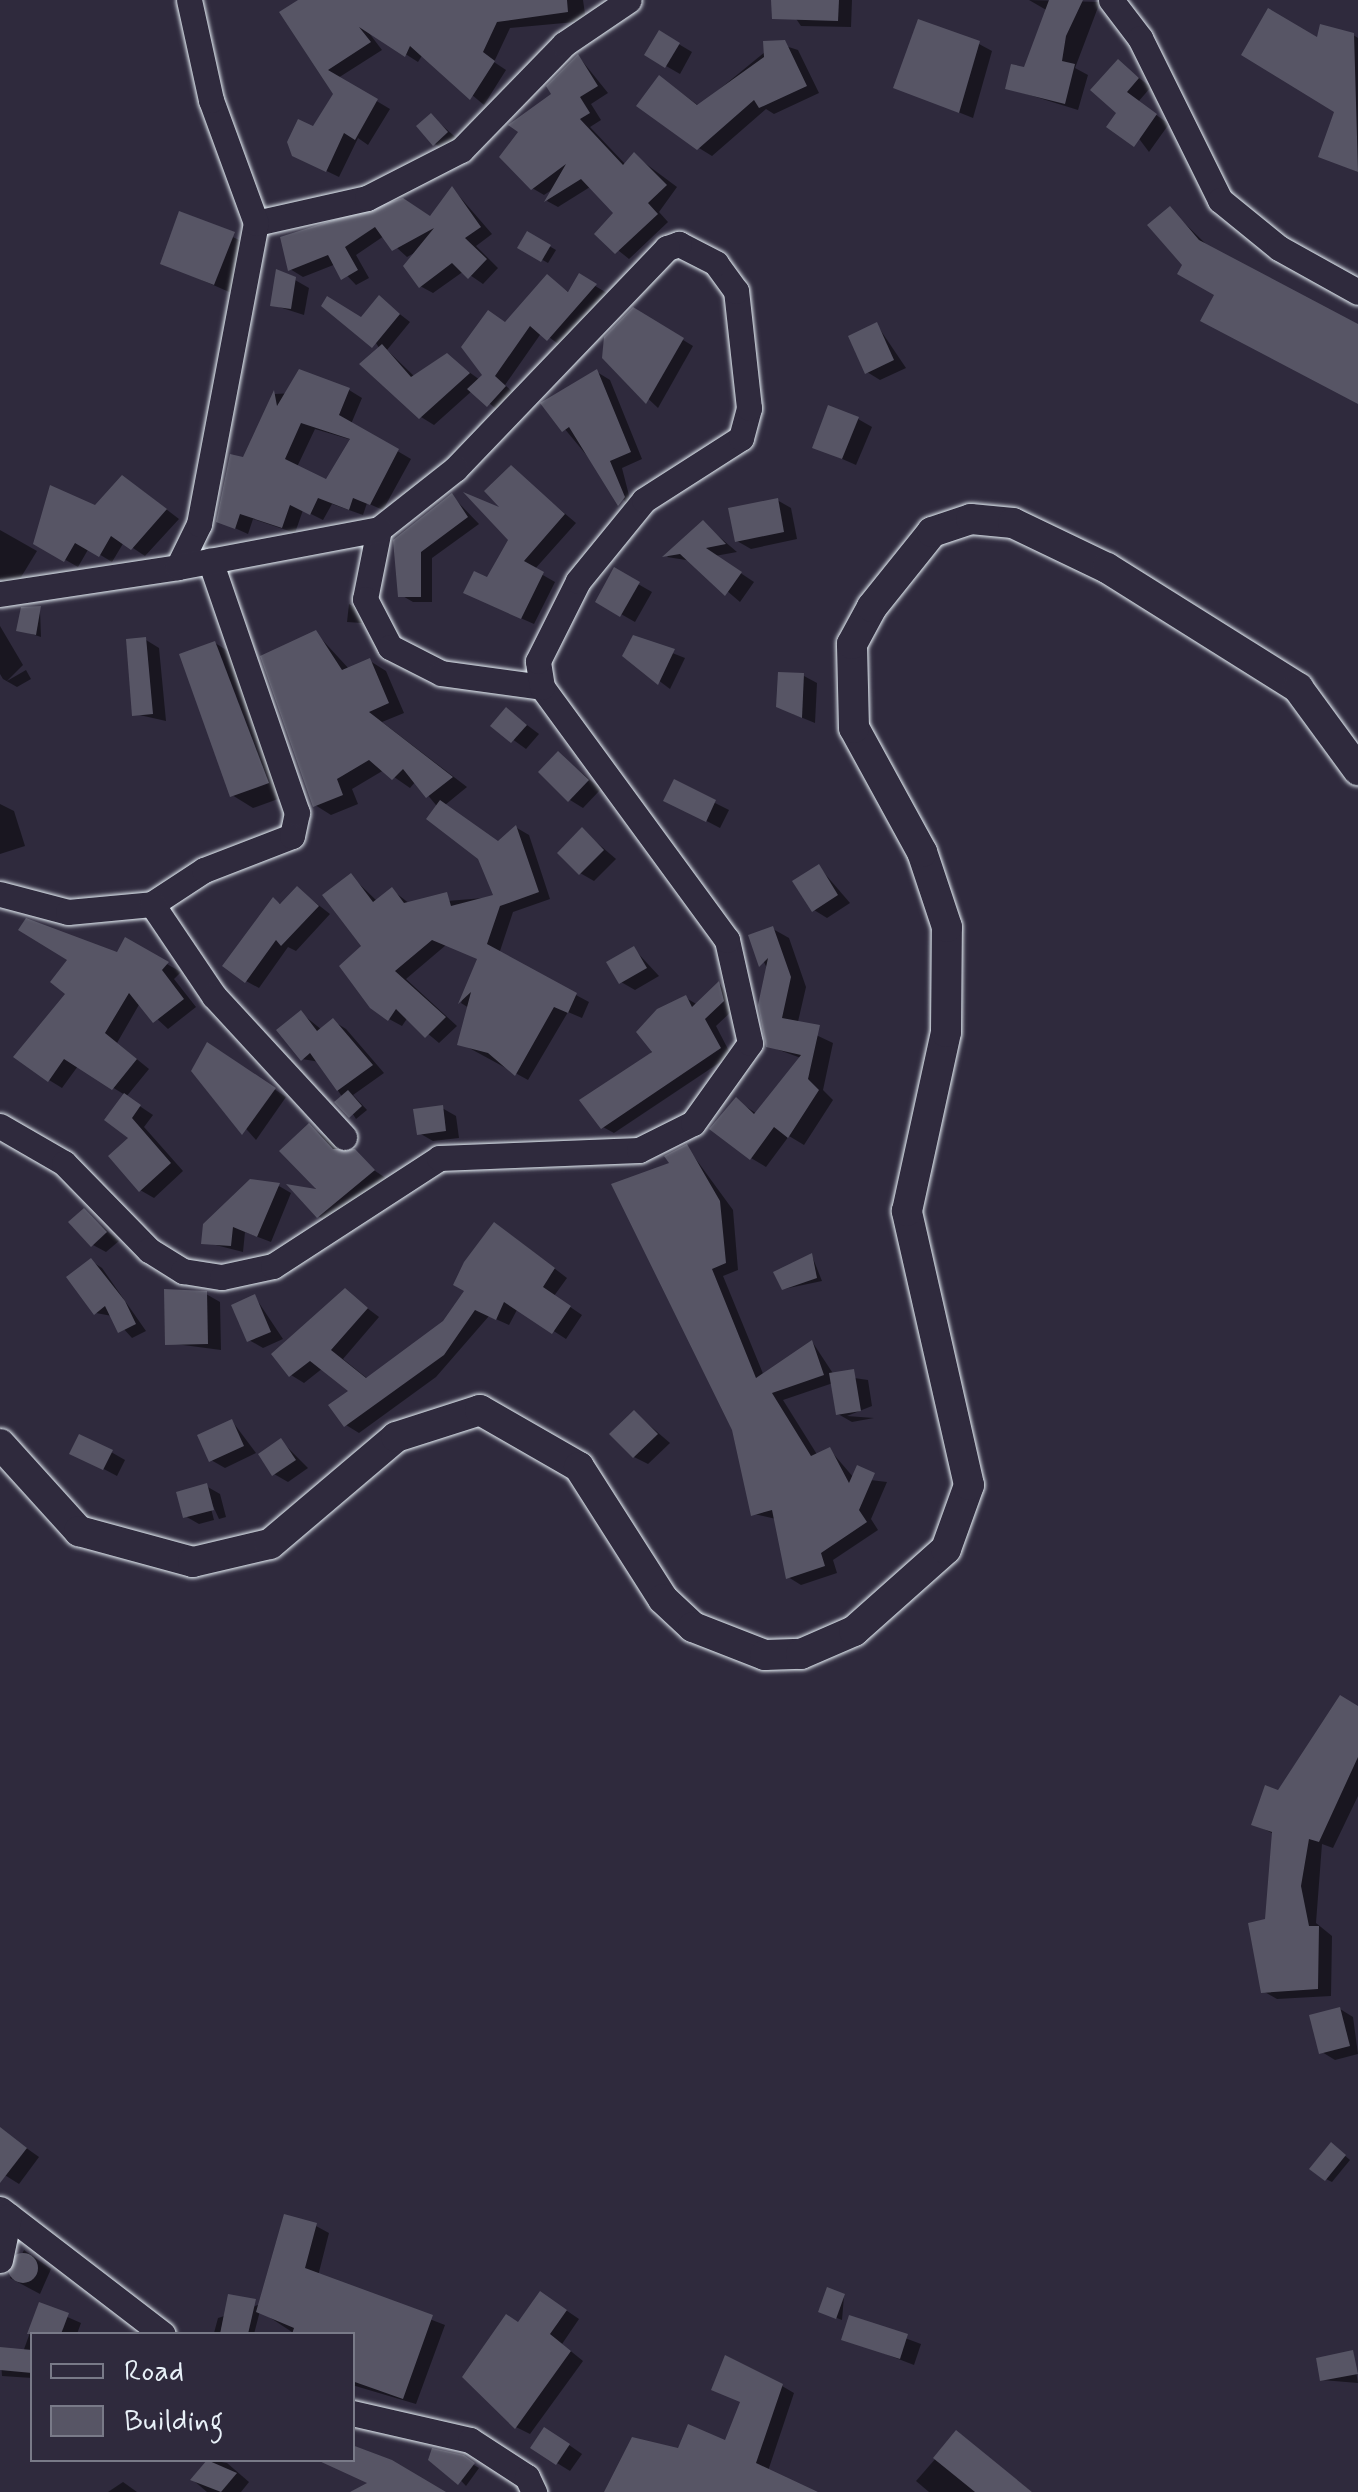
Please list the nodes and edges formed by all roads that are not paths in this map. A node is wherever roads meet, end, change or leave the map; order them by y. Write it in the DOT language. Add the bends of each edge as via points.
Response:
graph roads {
  1 [pos="189,0"];
  2 [pos="629,0"];
  3 [pos="1111,0"];
  4 [pos="256,223"];
  5 [pos="1358,292"];
  6 [pos="379,529"];
  7 [pos="210,561"];
  8 [pos="178,567"];
  9 [pos="0,594"];
  10 [pos="542,687"];
  11 [pos="1358,770"];
  12 [pos="0,894"];
  13 [pos="152,904"];
  14 [pos="0,1126"];
  15 [pos="344,1137"];
  16 [pos="0,1444"];
  17 [pos="4,2212"];
  18 [pos="0,2260"];
  19 [pos="160,2332"];
  20 [pos="355,2414"];
  21 [pos="534,2492"];
  1 -- 4 [label="street" via="210,100"];
  2 -- 4 [label="street" via="564,44 460,150 367,198"];
  3 -- 5 [label="street" via="1140,38 1220,200 1279,248"];
  4 -- 8 [label="street" via="221,436"];
  6 -- 7 [label="street"];
  6 -- 10 [label="street" via="365,599 390,647 441,673"];
  6 -- 10 [label="street" via="455,469 666,248 694,250 730,276 749,408 741,438 644,500 578,581 547,630"];
  7 -- 8 [label="street"];
  7 -- 13 [label="street" via="296,825 286,842 204,870"];
  8 -- 9 [label="street"];
  10 -- 14 [label="street" via="727,940 750,1043 693,1124 639,1150 593,1158 439,1158 273,1266 222,1277 184,1270 149,1250 64,1163"];
  11 -- 16 [label="street" via="1298,688 1046,534 971,519 932,532 880,593 852,644 851,699 872,773 922,852 946,927 946,1032 907,1212 969,1485 946,1549 854,1631 802,1654 765,1655 692,1627 663,1600 579,1467 480,1410 396,1436 270,1544 194,1562 79,1531"];
  12 -- 13 [label="street" via="68,912"];
  13 -- 15 [label="street" via="214,996"];
  17 -- 18 [label="street"];
  17 -- 19 [label="street"];
  20 -- 21 [label="street" via="470,2440 527,2476"];
}
